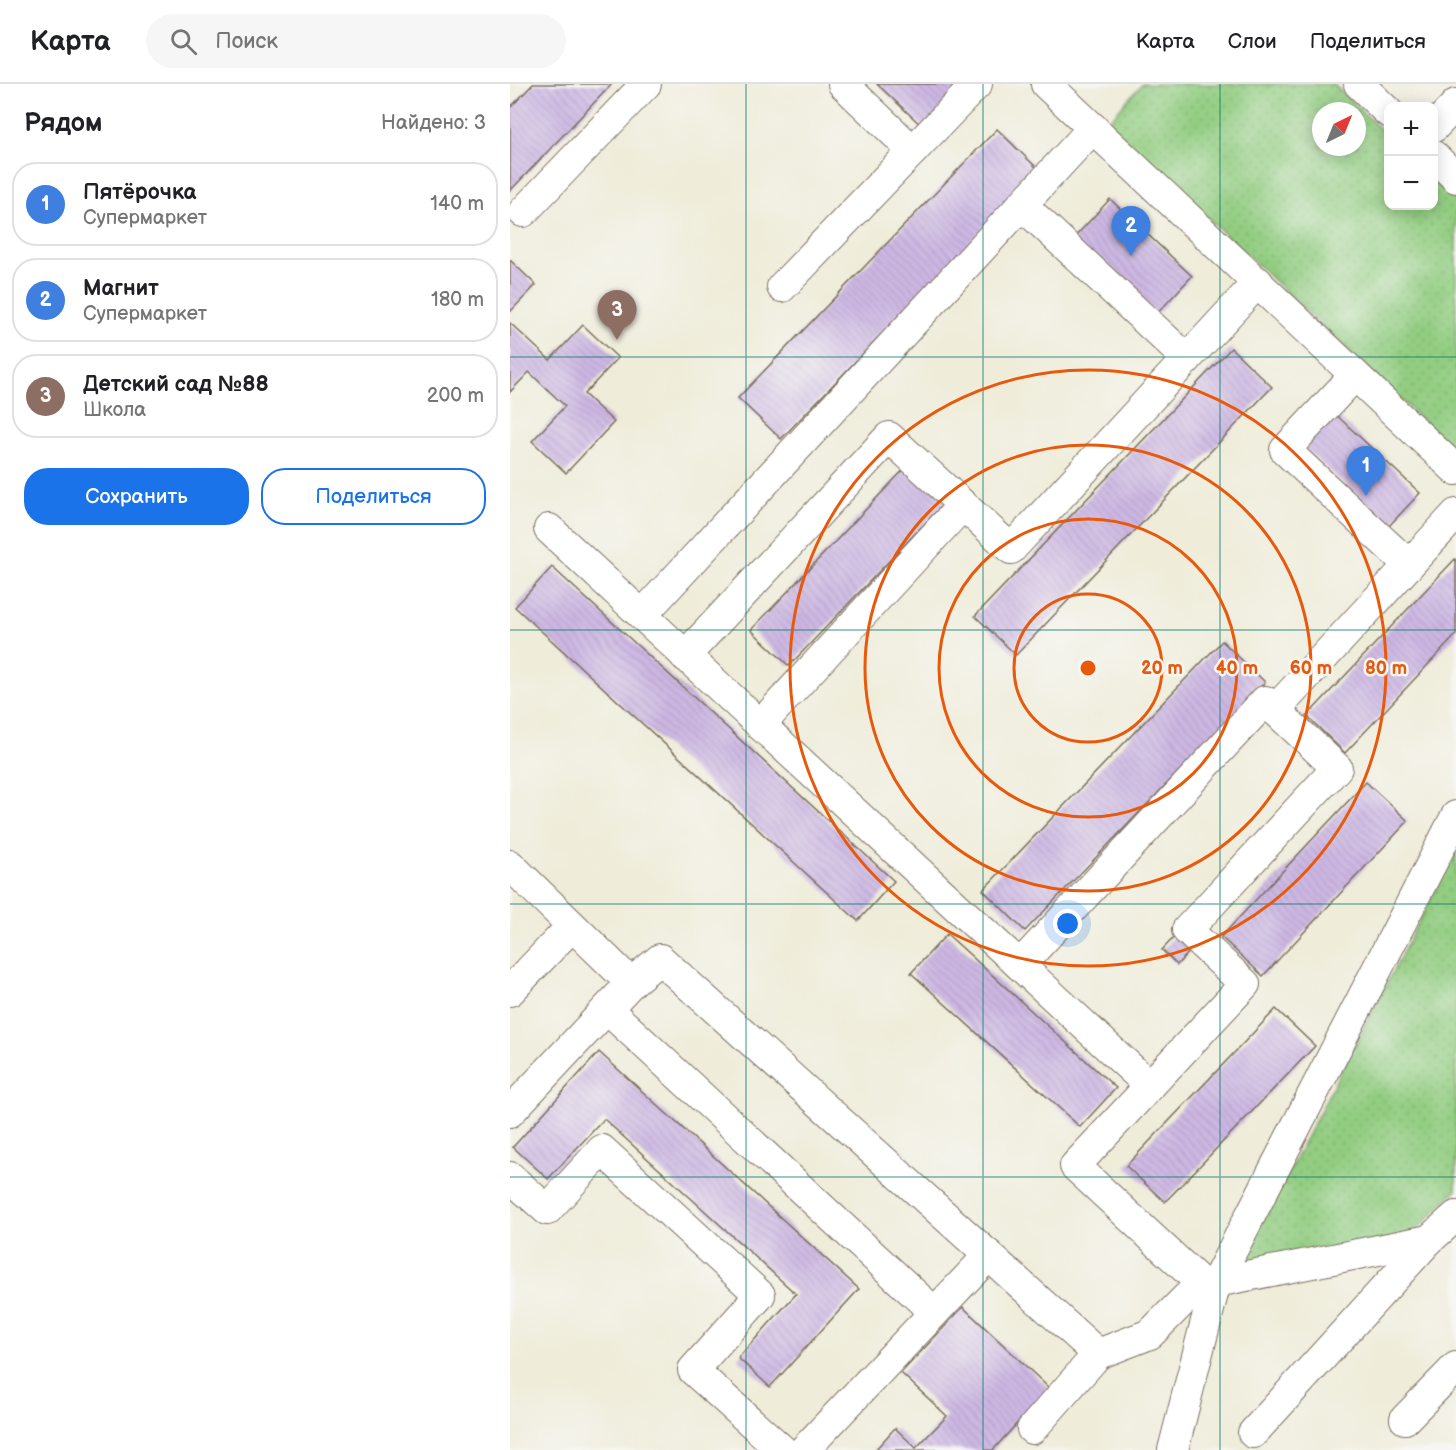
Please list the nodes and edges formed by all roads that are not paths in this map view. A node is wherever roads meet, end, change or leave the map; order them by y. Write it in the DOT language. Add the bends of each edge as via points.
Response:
graph roads {
  1 [pos="646,84"];
  2 [pos="843,84"];
  3 [pos="977,84"];
  4 [pos="1046,84"];
  5 [pos="1359,84"];
  6 [pos="1456,104"];
  7 [pos="1384,107"];
  8 [pos="1438,123"];
  9 [pos="1093,128"];
  10 [pos="913,151"];
  11 [pos="1438,160"];
  12 [pos="1456,178"];
  13 [pos="1022,205"];
  14 [pos="523,212"];
  15 [pos="1258,282"];
  16 [pos="782,287"];
  17 [pos="1187,359"];
  18 [pos="1355,375"];
  19 [pos="1456,470"];
  20 [pos="963,505"];
  21 [pos="1456,514"];
  22 [pos="549,529"];
  23 [pos="1409,565"];
  24 [pos="642,615"];
  25 [pos="686,656"];
  26 [pos="1275,710"];
  27 [pos="760,724"];
  28 [pos="1456,816"];
  29 [pos="510,866"];
  30 [pos="572,926"];
  31 [pos="1020,965"];
  32 [pos="631,983"];
  33 [pos="510,991"];
  34 [pos="607,1009"];
  35 [pos="1150,1086"];
  36 [pos="510,1112"];
  37 [pos="510,1177"];
  38 [pos="1456,1216"];
  39 [pos="1429,1240"];
  40 [pos="989,1255"];
  41 [pos="1209,1282"];
  42 [pos="934,1312"];
  43 [pos="1098,1354"];
  44 [pos="1456,1367"];
  45 [pos="1405,1419"];
  46 [pos="1032,1430"];
  47 [pos="1253,1433"];
  48 [pos="782,1450"];
  49 [pos="804,1450"];
  50 [pos="1173,1450"];
  1 -- 14 [label="street"];
  2 -- 10 [label="street"];
  3 -- 10 [label="street"];
  4 -- 9 [label="street"];
  5 -- 7 [label="street"];
  6 -- 8 [label="street"];
  9 -- 13 [label="street"];
  9 -- 15 [label="street"];
  10 -- 16 [label="street"];
  11 -- 12 [label="street"];
  13 -- 17 [label="street"];
  13 -- 24 [label="street"];
  15 -- 17 [label="street"];
  15 -- 18 [label="street"];
  17 -- 20 [label="street" via="1011,549"];
  18 -- 19 [label="street"];
  18 -- 23 [label="street" via="1285,450"];
  20 -- 25 [label="street" via="889,436"];
  20 -- 27 [label="street"];
  21 -- 23 [label="street"];
  22 -- 24 [label="street"];
  23 -- 26 [label="street"];
  24 -- 25 [label="street"];
  25 -- 27 [label="street"];
  26 -- 31 [label="street" via="1265,701"];
  26 -- 35 [label="street" via="1337,768 1187,930 1245,984"];
  27 -- 31 [label="street"];
  28 -- 41 [label="street"];
  29 -- 30 [label="street"];
  30 -- 32 [label="street"];
  30 -- 33 [label="street"];
  31 -- 35 [label="street"];
  32 -- 34 [label="street"];
  32 -- 40 [label="street" via="660,959"];
  34 -- 36 [label="street"];
  34 -- 42 [label="street"];
  35 -- 41 [label="street" via="1076,1166"];
  37 -- 48 [label="street" via="547,1210 602,1150 760,1295 693,1370"];
  38 -- 39 [label="street"];
  39 -- 41 [label="street"];
  39 -- 47 [label="street"];
  40 -- 42 [label="street"];
  40 -- 43 [label="street"];
  41 -- 43 [label="street" via="1150,1334"];
  41 -- 50 [label="street"];
  42 -- 49 [label="street"];
  43 -- 46 [label="street"];
  44 -- 45 [label="street"];
}
